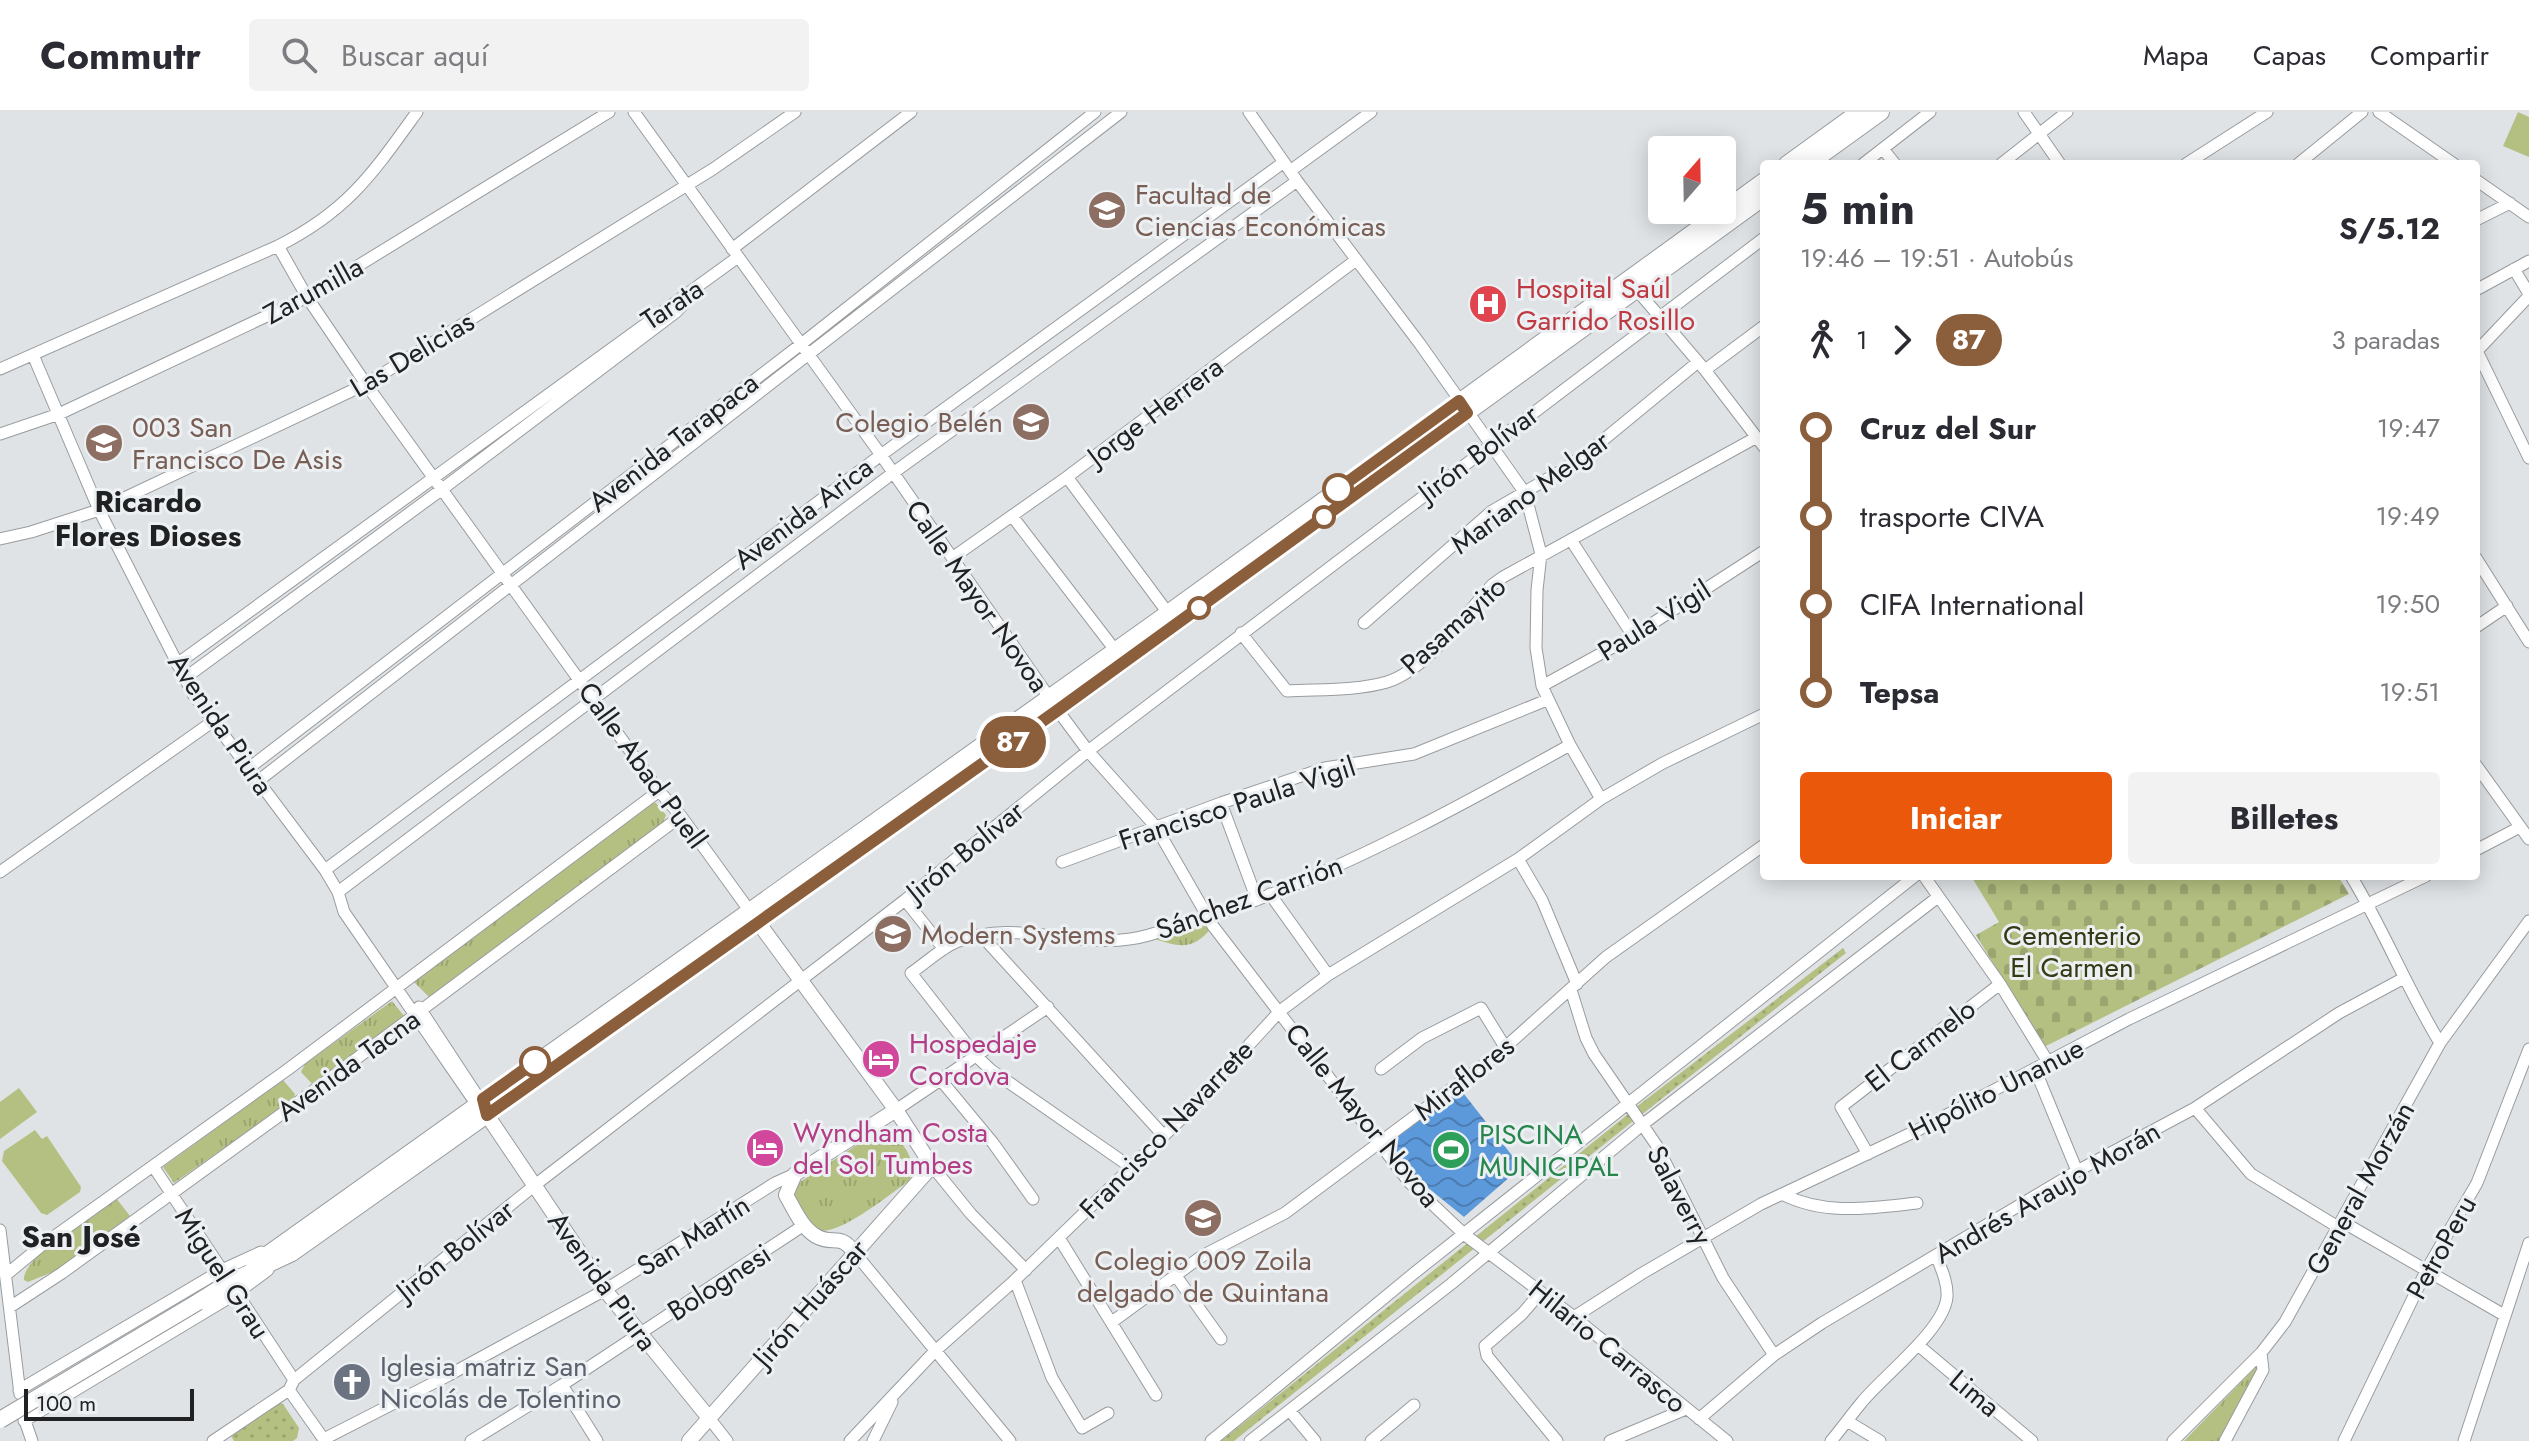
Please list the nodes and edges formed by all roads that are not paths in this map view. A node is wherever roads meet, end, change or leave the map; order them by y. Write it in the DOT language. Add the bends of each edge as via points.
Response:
graph roads {
  1 [pos="417,112"];
  2 [pos="609,112"];
  3 [pos="634,112"];
  4 [pos="795,112"];
  5 [pos="911,112"];
  6 [pos="1095,112"];
  7 [pos="1121,112"];
  8 [pos="1249,112"];
  9 [pos="1371,112"];
  10 [pos="1859,112"];
  11 [pos="1881,112"];
  12 [pos="1930,112"];
  13 [pos="2024,112"];
  14 [pos="2067,112"];
  15 [pos="2267,112"];
  16 [pos="2362,112"];
  17 [pos="2379,112"];
  18 [pos="2041,135"];
  19 [pos="1883,149"];
  20 [pos="1793,160"];
  21 [pos="1815,160"];
  22 [pos="1868,160"];
  23 [pos="1892,160"];
  24 [pos="2007,160"];
  25 [pos="2057,160"];
  26 [pos="2192,160"];
  27 [pos="2303,160"];
  28 [pos="2448,160"];
  29 [pos="1290,171"];
  30 [pos="2480,183"];
  31 [pos="1760,184"];
  32 [pos="687,186"];
  33 [pos="1760,200"];
  34 [pos="2510,203"];
  35 [pos="2529,217"];
  36 [pos="2480,218"];
  37 [pos="1760,241"];
  38 [pos="278,246"];
  39 [pos="735,253"];
  40 [pos="1356,260"];
  41 [pos="2529,261"];
  42 [pos="2514,269"];
  43 [pos="711,277"];
  44 [pos="2480,288"];
  45 [pos="1636,289"];
  46 [pos="2529,295"];
  47 [pos="307,297"];
  48 [pos="1658,317"];
  49 [pos="1760,329"];
  50 [pos="800,345"];
  51 [pos="2480,349"];
  52 [pos="33,355"];
  53 [pos="808,357"];
  54 [pos="2480,358"];
  55 [pos="1702,366"];
  56 [pos="0,369"];
  57 [pos="366,384"];
  58 [pos="1463,407"];
  59 [pos="59,414"];
  60 [pos="0,434"];
  61 [pos="1760,442"];
  62 [pos="1490,444"];
  63 [pos="881,455"];
  64 [pos="2529,458"];
  65 [pos="893,473"];
  66 [pos="431,477"];
  67 [pos="1067,477"];
  68 [pos="441,490"];
  69 [pos="1525,493"];
  70 [pos="99,510"];
  71 [pos="1012,516"];
  72 [pos="0,539"];
  73 [pos="1571,540"];
  74 [pos="1541,554"];
  75 [pos="1760,554"];
  76 [pos="952,558"];
  77 [pos="2480,564"];
  78 [pos="502,574"];
  79 [pos="510,584"];
  80 [pos="2507,606"];
  81 [pos="1168,613"];
  82 [pos="1364,623"];
  83 [pos="2480,624"];
  84 [pos="1241,633"];
  85 [pos="1633,636"];
  86 [pos="2529,642"];
  87 [pos="1115,650"];
  88 [pos="177,664"];
  89 [pos="185,678"];
  90 [pos="579,679"];
  91 [pos="1542,686"];
  92 [pos="593,698"];
  93 [pos="1547,700"];
  94 [pos="1053,703"];
  95 [pos="1760,716"];
  96 [pos="212,722"];
  97 [pos="1570,745"];
  98 [pos="1088,751"];
  99 [pos="249,768"];
  100 [pos="2480,771"];
  101 [pos="258,781"];
  102 [pos="659,791"];
  103 [pos="1601,799"];
  104 [pos="1221,803"];
  105 [pos="681,816"];
  106 [pos="1156,827"];
  107 [pos="2520,827"];
  108 [pos="2529,839"];
  109 [pos="1760,848"];
  110 [pos="2480,848"];
  111 [pos="1518,859"];
  112 [pos="1062,862"];
  113 [pos="325,870"];
  114 [pos="0,872"];
  115 [pos="1910,880"];
  116 [pos="1927,880"];
  117 [pos="2353,880"];
  118 [pos="2418,880"];
  119 [pos="338,892"];
  120 [pos="1270,894"];
  121 [pos="1938,897"];
  122 [pos="905,900"];
  123 [pos="1257,900"];
  124 [pos="2369,905"];
  125 [pos="1208,915"];
  126 [pos="754,916"];
  127 [pos="2529,921"];
  128 [pos="981,935"];
  129 [pos="944,949"];
  130 [pos="1328,975"];
  131 [pos="2404,978"];
  132 [pos="801,982"];
  133 [pos="2000,984"];
  134 [pos="1574,987"];
  135 [pos="398,988"];
  136 [pos="1048,1007"];
  137 [pos="1280,1011"];
  138 [pos="418,1013"];
  139 [pos="2440,1043"];
  140 [pos="1505,1047"];
  141 [pos="2529,1049"];
  142 [pos="975,1055"];
  143 [pos="2048,1062"];
  144 [pos="1381,1069"];
  145 [pos="2035,1069"];
  146 [pos="940,1079"];
  147 [pos="1626,1104"];
  148 [pos="481,1106"];
  149 [pos="2195,1108"];
  150 [pos="896,1110"];
  151 [pos="1642,1125"];
  152 [pos="1164,1136"];
  153 [pos="1379,1143"];
  154 [pos="1868,1154"];
  155 [pos="153,1166"];
  156 [pos="932,1166"];
  157 [pos="1132,1168"];
  158 [pos="2077,1171"];
  159 [pos="795,1174"];
  160 [pos="535,1185"];
  161 [pos="171,1193"];
  162 [pos="1782,1194"];
  163 [pos="1033,1199"];
  164 [pos="1917,1203"];
  165 [pos="2340,1224"];
  166 [pos="804,1225"];
  167 [pos="0,1230"];
  168 [pos="1465,1235"];
  169 [pos="1703,1237"];
  170 [pos="1059,1238"];
  171 [pos="2529,1246"];
  172 [pos="1488,1251"];
  173 [pos="854,1252"];
  174 [pos="1936,1255"];
  175 [pos="2427,1269"];
  176 [pos="1026,1270"];
  177 [pos="7,1274"];
  178 [pos="1176,1276"];
  179 [pos="1015,1280"];
  180 [pos="230,1282"];
  181 [pos="605,1290"];
  182 [pos="1541,1292"];
  183 [pos="10,1307"];
  184 [pos="2504,1315"];
  185 [pos="1574,1317"];
  186 [pos="1112,1322"];
  187 [pos="639,1334"];
  188 [pos="1221,1339"];
  189 [pos="1918,1345"];
  190 [pos="934,1352"];
  191 [pos="2261,1353"];
  192 [pos="1774,1355"];
  193 [pos="291,1385"];
  194 [pos="562,1385"];
  195 [pos="19,1390"];
  196 [pos="896,1394"];
  197 [pos="1156,1395"];
  198 [pos="1414,1405"];
  199 [pos="1686,1409"];
  200 [pos="1290,1411"];
  201 [pos="1108,1413"];
  202 [pos="709,1418"];
  203 [pos="1699,1419"];
  204 [pos="0,1420"];
  205 [pos="24,1421"];
  206 [pos="1847,1421"];
  207 [pos="324,1440"];
  208 [pos="594,1440"];
  209 [pos="1617,1440"];
  210 [pos="32,1441"];
  211 [pos="213,1441"];
  212 [pos="471,1441"];
  213 [pos="689,1441"];
  214 [pos="727,1441"];
  215 [pos="850,1441"];
  216 [pos="873,1441"];
  217 [pos="1010,1441"];
  218 [pos="1211,1441"];
  219 [pos="1250,1441"];
  220 [pos="1315,1441"];
  221 [pos="1371,1441"];
  222 [pos="1557,1441"];
  223 [pos="1727,1441"];
  224 [pos="1831,1441"];
  225 [pos="1880,1441"];
  226 [pos="2032,1441"];
  227 [pos="2173,1441"];
  228 [pos="2225,1441"];
  229 [pos="2344,1441"];
  230 [pos="2464,1441"];
  1 -- 38 [label="street" via="378,167 338,210"];
  2 -- 47 [label="street, Zarumilla"];
  3 -- 32 [label="street, Calle Mayor Novoa"];
  4 -- 32 [label="street, Las Delicias"];
  5 -- 39 [label="street"];
  6 -- 50 [label="street, Avenida Tarapaca"];
  7 -- 53 [label="street"];
  8 -- 29 [label="street"];
  9 -- 29 [label="street"];
  10 -- 20 [label="highway"];
  11 -- 21 [label="highway"];
  12 -- 19 [label="street"];
  13 -- 18 [label="street"];
  14 -- 18 [label="street"];
  15 -- 26 [label="street"];
  16 -- 27 [label="street"];
  17 -- 28 [label="street"];
  18 -- 24 [label="street"];
  18 -- 25 [label="street"];
  19 -- 22 [label="street"];
  19 -- 23 [label="street"];
  29 -- 40 [label="street"];
  29 -- 63 [label="street, Avenida Arica"];
  29 -- 65 [label="street"];
  30 -- 34 [label="street"];
  31 -- 58 [label="highway"];
  32 -- 39 [label="street, Calle Mayor Novoa"];
  32 -- 57 [label="street, Las Delicias"];
  33 -- 45 [label="highway"];
  34 -- 35 [label="street"];
  34 -- 36 [label="street"];
  37 -- 48 [label="street, Jirón Bolívar"];
  38 -- 47 [label="street, Calle Abad Puell"];
  38 -- 52 [label="street"];
  39 -- 43 [label="street"];
  39 -- 50 [label="street, Calle Mayor Novoa"];
  40 -- 58 [label="street"];
  40 -- 67 [label="street, Jorge Herrera"];
  41 -- 42 [label="street"];
  42 -- 44 [label="street"];
  42 -- 46 [label="street"];
  43 -- 66 [label="street, Tarata"];
  43 -- 68 [label="street, Tarata" via="676,312"];
  45 -- 48 [label="street"];
  45 -- 58 [label="highway"];
  46 -- 51 [label="street"];
  47 -- 57 [label="street, Calle Abad Puell"];
  47 -- 59 [label="street, Zarumilla"];
  48 -- 55 [label="street"];
  48 -- 62 [label="street, Jirón Bolívar"];
  49 -- 55 [label="street, Mariano Melgar"];
  50 -- 53 [label="street, Calle Mayor Novoa"];
  50 -- 78 [label="street, Avenida Tarapaca"];
  52 -- 56 [label="street"];
  52 -- 59 [label="street, Avenida Piura"];
  53 -- 63 [label="street, Calle Mayor Novoa"];
  53 -- 79 [label="street"];
  54 -- 64 [label="street"];
  55 -- 61 [label="street"];
  55 -- 69 [label="street, Mariano Melgar"];
  57 -- 66 [label="street, Calle Abad Puell"];
  57 -- 70 [label="street, Las Delicias"];
  58 -- 62 [label="street"];
  58 -- 81 [label="highway"];
  58 -- 94 [label="highway"];
  59 -- 60 [label="street, Zarumilla"];
  59 -- 70 [label="street, Avenida Piura"];
  61 -- 73 [label="street, Pasamayito"];
  62 -- 69 [label="street"];
  62 -- 84 [label="street, Jirón Bolívar"];
  63 -- 65 [label="street, Calle Mayor Novoa"];
  63 -- 90 [label="street, Avenida Arica"];
  65 -- 76 [label="street, Calle Mayor Novoa"];
  65 -- 92 [label="street"];
  66 -- 68 [label="street, Calle Abad Puell"];
  66 -- 88 [label="street, Tarata"];
  67 -- 71 [label="street, Jorge Herrera"];
  67 -- 81 [label="street"];
  68 -- 78 [label="street, Calle Abad Puell"];
  68 -- 89 [label="street, Tarata"];
  69 -- 74 [label="street"];
  69 -- 82 [label="street, Mariano Melgar" via="1492,511"];
  70 -- 72 [label="street, Las Delicias"];
  70 -- 88 [label="street, Avenida Piura"];
  71 -- 76 [label="street, Jorge Herrera"];
  71 -- 87 [label="street"];
  73 -- 74 [label="street, Pasamayito"];
  73 -- 85 [label="street"];
  74 -- 84 [label="street, Pasamayito" via="1492,585 1437,646 1388,681 1287,691"];
  74 -- 91 [label="street" via="1536,648"];
  75 -- 85 [label="street, Paula Vigil"];
  76 -- 94 [label="street, Calle Mayor Novoa"];
  77 -- 80 [label="street"];
  78 -- 79 [label="street, Calle Abad Puell"];
  78 -- 99 [label="street, Avenida Tarapaca"];
  79 -- 90 [label="street, Calle Abad Puell"];
  79 -- 101 [label="street"];
  80 -- 83 [label="street"];
  80 -- 86 [label="street"];
  81 -- 87 [label="highway"];
  84 -- 98 [label="street, Jirón Bolívar"];
  85 -- 91 [label="street, Paula Vigil"];
  87 -- 94 [label="highway"];
  88 -- 89 [label="street, Avenida Piura"];
  89 -- 96 [label="street, Avenida Piura"];
  90 -- 92 [label="street, Calle Abad Puell"];
  90 -- 113 [label="street, Avenida Arica"];
  91 -- 93 [label="street"];
  92 -- 102 [label="street, Calle Abad Puell"];
  92 -- 119 [label="street"];
  93 -- 97 [label="street"];
  93 -- 104 [label="street, Francisco Paula Vigil" via="1414,754 1325,768"];
  94 -- 98 [label="street, Calle Mayor Novoa"];
  94 -- 126 [label="highway"];
  95 -- 103 [label="street, Francisco Navarrete"];
  96 -- 99 [label="street, Avenida Piura"];
  96 -- 114 [label="street"];
  97 -- 103 [label="street"];
  97 -- 120 [label="street, Sánchez Carrión" via="1379,847"];
  98 -- 106 [label="street, Calle Mayor Novoa"];
  98 -- 122 [label="street, Jirón Bolívar"];
  99 -- 101 [label="street, Avenida Piura"];
  100 -- 107 [label="street"];
  101 -- 113 [label="street, Avenida Piura"];
  102 -- 105 [label="street, Calle Abad Puell"];
  102 -- 135 [label="street, Avenida Tacna"];
  103 -- 111 [label="street, Francisco Navarrete"];
  104 -- 106 [label="street, Francisco Paula Vigil"];
  104 -- 123 [label="street"];
  105 -- 126 [label="street, Calle Abad Puell"];
  105 -- 138 [label="street, Avenida Tacna"];
  106 -- 112 [label="street, Francisco Paula Vigil"];
  106 -- 125 [label="street, Calle Mayor Novoa"];
  107 -- 108 [label="street"];
  107 -- 110 [label="street"];
  109 -- 134 [label="street, Miraflores" via="1606,957"];
  111 -- 130 [label="street, Francisco Navarrete"];
  111 -- 134 [label="street, Salaverry" via="1542,900"];
  113 -- 119 [label="street, Avenida Piura"];
  115 -- 147 [label="street"];
  116 -- 121 [label="street"];
  117 -- 124 [label="street"];
  118 -- 124 [label="street, Hipólito Unanue"];
  119 -- 135 [label="street, Avenida Piura" via="344,912"];
  120 -- 123 [label="street, Sánchez Carrión"];
  120 -- 130 [label="street"];
  121 -- 133 [label="street"];
  121 -- 151 [label="street"];
  122 -- 129 [label="street"];
  122 -- 132 [label="street, Jirón Bolívar"];
  123 -- 125 [label="street, Sánchez Carrión"];
  124 -- 131 [label="street"];
  124 -- 143 [label="street, Hipólito Unanue"];
  125 -- 128 [label="street, Sánchez Carrión" via="1125,940"];
  125 -- 137 [label="street, Calle Mayor Novoa"];
  126 -- 132 [label="main road, Calle Abad Puell"];
  126 -- 148 [label="highway"];
  127 -- 139 [label="street, General Morzán"];
  128 -- 129 [label="street, Sánchez Carrión"];
  128 -- 136 [label="street"];
  129 -- 142 [label="street, Sánchez Carrión" via="911,973"];
  130 -- 137 [label="street, Francisco Navarrete"];
  131 -- 139 [label="street"];
  131 -- 149 [label="street, Andrés Araujo Morán" via="2339,1013"];
  132 -- 150 [label="main road, Calle Abad Puell"];
  132 -- 160 [label="street, Jirón Bolívar"];
  133 -- 143 [label="street"];
  133 -- 154 [label="street, El Carmelo" via="1841,1107"];
  134 -- 140 [label="street, Miraflores"];
  134 -- 147 [label="street, Salaverry" via="1586,1038"];
  135 -- 138 [label="street, Avenida Piura"];
  135 -- 155 [label="street, Avenida Tacna"];
  136 -- 142 [label="street, San Martín"];
  136 -- 152 [label="street"];
  137 -- 152 [label="street, Francisco Navarrete"];
  137 -- 153 [label="street, Calle Mayor Novoa"];
  138 -- 148 [label="street, Avenida Piura"];
  138 -- 161 [label="street, Avenida Tacna"];
  139 -- 165 [label="street, General Morzán"];
  140 -- 144 [label="street" via="1481,1008 1422,1038"];
  140 -- 153 [label="street, Miraflores"];
  141 -- 175 [label="street, PetroPeru" via="2477,1183"];
  142 -- 146 [label="street, San Martín"];
  142 -- 157 [label="street"];
  143 -- 145 [label="street, Hipólito Unanue"];
  145 -- 154 [label="street, Hipólito Unanue"];
  145 -- 158 [label="street"];
  146 -- 150 [label="street, San Martín"];
  146 -- 163 [label="street"];
  147 -- 151 [label="street, Salaverry"];
  147 -- 168 [label="street"];
  148 -- 160 [label="main road, Avenida Piura"];
  148 -- 180 [label="highway" via="288,1247"];
  149 -- 158 [label="street, Andrés Araujo Morán"];
  149 -- 165 [label="street" via="2251,1174"];
  150 -- 156 [label="main road, Calle Abad Puell"];
  150 -- 159 [label="main road, San Martín"];
  151 -- 169 [label="street, Salaverry"];
  151 -- 172 [label="street"];
  152 -- 157 [label="street, Francisco Navarrete"];
  153 -- 168 [label="street, Calle Mayor Novoa" via="1409,1182"];
  153 -- 178 [label="street, Miraflores" via="1285,1213 1222,1244"];
  154 -- 162 [label="street, Hipólito Unanue"];
  155 -- 161 [label="street, Miguel Grau"];
  155 -- 177 [label="street, Avenida Tacna"];
  156 -- 173 [label="main road, Jirón Huáscar"];
  156 -- 176 [label="street, Calle Abad Puell"];
  157 -- 170 [label="street, Francisco Navarrete"];
  158 -- 174 [label="street, Andrés Araujo Morán"];
  159 -- 166 [label="main road" via="786,1195"];
  159 -- 181 [label="street, San Martín"];
  160 -- 181 [label="main road, Avenida Piura"];
  160 -- 193 [label="street, Jirón Bolívar"];
  161 -- 180 [label="street, Miguel Grau"];
  161 -- 183 [label="street, Avenida Tacna"];
  162 -- 164 [label="street" via="1827,1209"];
  162 -- 169 [label="street, Hipólito Unanue"];
  165 -- 175 [label="street"];
  165 -- 191 [label="street, General Morzán" via="2285,1322"];
  166 -- 173 [label="main road" via="820,1238 847,1242"];
  166 -- 187 [label="street, Bolognesi"];
  167 -- 177 [label="street"];
  168 -- 172 [label="street, Calle Mayor Novoa"];
  168 -- 218 [label="street"];
  169 -- 185 [label="street, Hipólito Unanue"];
  169 -- 192 [label="street, Salaverry" via="1723,1278"];
  170 -- 176 [label="street, Francisco Navarrete"];
  170 -- 186 [label="street"];
  171 -- 184 [label="street"];
  172 -- 182 [label="street, Hilario Carrasco"];
  172 -- 200 [label="street"];
  173 -- 190 [label="street"];
  173 -- 202 [label="main road, Jirón Huáscar"];
  174 -- 189 [label="street" via="1947,1298 1940,1317"];
  174 -- 192 [label="street, Andrés Araujo Morán"];
  175 -- 184 [label="street"];
  175 -- 229 [label="street, PetroPeru"];
  176 -- 179 [label="street, Francisco Navarrete"];
  177 -- 183 [label="street"];
  178 -- 186 [label="street, Miraflores"];
  178 -- 188 [label="street"];
  179 -- 190 [label="street, Francisco Navarrete"];
  179 -- 201 [label="street" via="1052,1378 1082,1428"];
  180 -- 193 [label="street, Miguel Grau"];
  180 -- 195 [label="street"];
  180 -- 204 [label="highway, bridge"];
  180 -- 205 [label="street"];
  181 -- 187 [label="main road, Avenida Piura"];
  181 -- 207 [label="street, San Martín"];
  182 -- 185 [label="street, Hilario Carrasco"];
  182 -- 222 [label="street" via="1485,1346 1487,1356"];
  183 -- 195 [label="street"];
  184 -- 230 [label="street"];
  185 -- 199 [label="street, Hilario Carrasco"];
  186 -- 197 [label="street"];
  187 -- 194 [label="street, Bolognesi"];
  187 -- 202 [label="main road, Avenida Piura"];
  189 -- 206 [label="street"];
  189 -- 226 [label="street, Lima"];
  190 -- 196 [label="street, Francisco Navarrete"];
  190 -- 217 [label="street"];
  191 -- 227 [label="street, General Morzán"];
  191 -- 228 [label="street" via="2263,1370"];
  192 -- 203 [label="street, Andrés Araujo Morán"];
  193 -- 207 [label="street, Miguel Grau"];
  193 -- 211 [label="street, Jirón Bolívar"];
  194 -- 208 [label="street"];
  194 -- 212 [label="street, Bolognesi"];
  195 -- 205 [label="street"];
  196 -- 215 [label="street, Francisco Navarrete"];
  196 -- 216 [label="street"];
  198 -- 221 [label="street"];
  199 -- 203 [label="street, Hilario Carrasco"];
  199 -- 209 [label="street"];
  200 -- 219 [label="street"];
  200 -- 220 [label="street"];
  202 -- 213 [label="main road, Jirón Huáscar"];
  202 -- 214 [label="street, Avenida Piura"];
  203 -- 223 [label="street, Hilario Carrasco"];
  205 -- 210 [label="street"];
  206 -- 224 [label="street"];
  206 -- 225 [label="street"];
}
